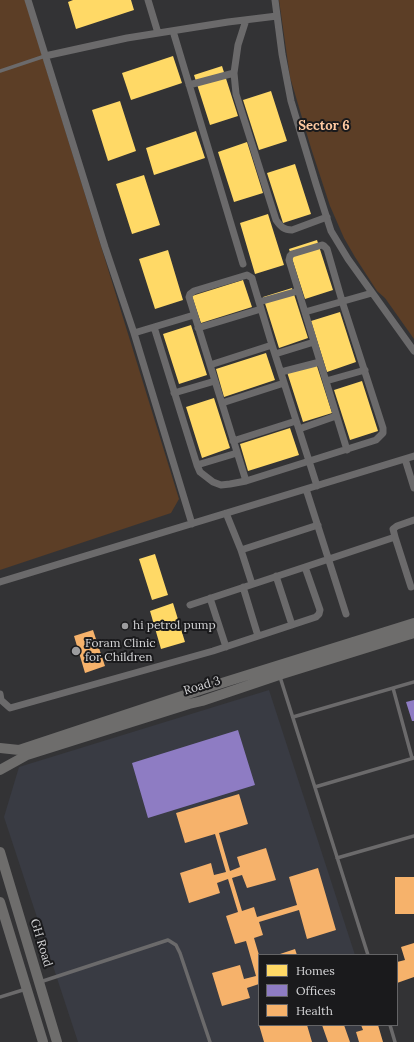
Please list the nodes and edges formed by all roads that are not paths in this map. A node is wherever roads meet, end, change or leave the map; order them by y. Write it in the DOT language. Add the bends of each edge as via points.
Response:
graph roads {
  1 [pos="28,0"];
  2 [pos="148,0"];
  3 [pos="275,0"];
  4 [pos="277,16"];
  5 [pos="246,20"];
  6 [pos="173,31"];
  7 [pos="158,33"];
  8 [pos="45,56"];
  9 [pos="0,71"];
  10 [pos="234,74"];
  11 [pos="189,85"];
  12 [pos="327,217"];
  13 [pos="243,264"];
  14 [pos="298,291"];
  15 [pos="372,293"];
  16 [pos="342,301"];
  17 [pos="260,306"];
  18 [pos="305,312"];
  19 [pos="194,315"];
  20 [pos="154,327"];
  21 [pos="198,328"];
  22 [pos="134,333"];
  23 [pos="314,342"];
  24 [pos="272,345"];
  25 [pos="414,351"];
  26 [pos="275,354"];
  27 [pos="320,362"];
  28 [pos="210,365"];
  29 [pos="365,370"];
  30 [pos="281,372"];
  31 [pos="214,381"];
  32 [pos="326,381"];
  33 [pos="284,383"];
  34 [pos="174,393"];
  35 [pos="222,403"];
  36 [pos="336,416"];
  37 [pos="296,421"];
  38 [pos="299,429"];
  39 [pos="233,441"];
  40 [pos="347,450"];
  41 [pos="237,453"];
  42 [pos="414,456"];
  43 [pos="405,458"];
  44 [pos="309,461"];
  45 [pos="197,465"];
  46 [pos="246,481"];
  47 [pos="317,486"];
  48 [pos="414,488"];
  49 [pos="306,489"];
  50 [pos="226,513"];
  51 [pos="414,520"];
  52 [pos="192,524"];
  53 [pos="318,525"];
  54 [pos="395,537"];
  55 [pos="241,550"];
  56 [pos="329,559"];
  57 [pos="306,567"];
  58 [pos="276,576"];
  59 [pos="0,582"];
  60 [pos="252,584"];
  61 [pos="243,587"];
  62 [pos="411,587"];
  63 [pos="210,598"];
  64 [pos="190,605"];
  65 [pos="346,614"];
  66 [pos="414,623"];
  67 [pos="292,625"];
  68 [pos="414,633"];
  69 [pos="258,636"];
  70 [pos="226,647"];
  71 [pos="278,670"];
  72 [pos="414,682"];
  73 [pos="393,688"];
  74 [pos="0,694"];
  75 [pos="293,717"];
  76 [pos="0,748"];
  77 [pos="413,758"];
  78 [pos="0,770"];
  79 [pos="315,787"];
  80 [pos="414,836"];
  81 [pos="0,852"];
  82 [pos="338,858"];
  83 [pos="0,902"];
  84 [pos="368,954"];
  85 [pos="39,983"];
  86 [pos="27,988"];
  87 [pos="0,997"];
  88 [pos="390,1026"];
  89 [pos="43,1042"];
  90 [pos="57,1042"];
  91 [pos="210,1042"];
  92 [pos="395,1042"];
  1 -- 8 [label="street"];
  2 -- 7 [label="street"];
  3 -- 4 [label="street"];
  4 -- 5 [label="street"];
  4 -- 12 [label="street" via="291,101"];
  5 -- 6 [label="street"];
  5 -- 10 [label="street" via="238,45"];
  6 -- 7 [label="street"];
  6 -- 11 [label="street"];
  7 -- 8 [label="street"];
  8 -- 9 [label="lane"];
  8 -- 22 [label="street"];
  10 -- 11 [label="street"];
  10 -- 12 [label="street" via="236,94 276,220 286,230 292,230"];
  11 -- 13 [label="street"];
  12 -- 15 [label="street" via="340,247"];
  14 -- 16 [label="street" via="290,256 322,245 327,249"];
  14 -- 17 [label="street"];
  14 -- 18 [label="street"];
  15 -- 16 [label="street"];
  15 -- 25 [label="street"];
  16 -- 18 [label="street"];
  16 -- 29 [label="street"];
  17 -- 19 [label="street" via="252,278 247,275 190,294"];
  17 -- 21 [label="street"];
  17 -- 24 [label="street"];
  18 -- 23 [label="street"];
  19 -- 20 [label="street"];
  19 -- 21 [label="street"];
  20 -- 22 [label="street"];
  20 -- 34 [label="street"];
  21 -- 28 [label="street"];
  22 -- 52 [label="street"];
  23 -- 26 [label="street"];
  23 -- 27 [label="street"];
  24 -- 26 [label="street"];
  24 -- 28 [label="street"];
  26 -- 30 [label="street"];
  27 -- 30 [label="street"];
  27 -- 32 [label="street"];
  28 -- 31 [label="street"];
  29 -- 32 [label="street"];
  29 -- 40 [label="street" via="383,434 376,440"];
  30 -- 33 [label="street"];
  31 -- 34 [label="street"];
  31 -- 35 [label="street"];
  32 -- 36 [label="street"];
  33 -- 35 [label="street"];
  33 -- 37 [label="street"];
  34 -- 45 [label="street"];
  35 -- 39 [label="street"];
  36 -- 38 [label="street"];
  36 -- 40 [label="street"];
  37 -- 38 [label="street"];
  37 -- 39 [label="street"];
  38 -- 44 [label="street"];
  39 -- 41 [label="street"];
  40 -- 44 [label="street"];
  41 -- 45 [label="street"];
  41 -- 46 [label="street"];
  42 -- 43 [label="street"];
  43 -- 47 [label="street"];
  43 -- 48 [label="street"];
  44 -- 46 [label="street"];
  44 -- 47 [label="street"];
  45 -- 46 [label="street" via="200,472 213,482 230,484"];
  47 -- 49 [label="street"];
  49 -- 50 [label="street"];
  49 -- 53 [label="street"];
  50 -- 52 [label="street"];
  50 -- 55 [label="street"];
  51 -- 54 [label="street" via="393,529"];
  52 -- 59 [label="street"];
  53 -- 55 [label="street"];
  53 -- 56 [label="street"];
  54 -- 56 [label="street"];
  54 -- 62 [label="street"];
  55 -- 60 [label="street"];
  56 -- 57 [label="street"];
  56 -- 65 [label="street"];
  57 -- 58 [label="street"];
  57 -- 67 [label="street" via="320,610 316,617"];
  58 -- 60 [label="street"];
  58 -- 67 [label="street"];
  60 -- 61 [label="street"];
  61 -- 63 [label="street"];
  61 -- 69 [label="street"];
  63 -- 64 [label="street"];
  63 -- 70 [label="street"];
  66 -- 71 [label="street, Road 3"];
  67 -- 69 [label="street"];
  68 -- 71 [label="street, Road 3"];
  69 -- 70 [label="street"];
  70 -- 74 [label="street" via="10,708 1,700"];
  71 -- 75 [label="lane"];
  71 -- 76 [label="street, Road 3" via="206,688 18,750"];
  71 -- 78 [label="street, Road 3" via="202,701 27,755"];
  72 -- 73 [label="lane"];
  73 -- 75 [label="lane"];
  73 -- 77 [label="lane"];
  75 -- 79 [label="lane"];
  77 -- 79 [label="lane"];
  79 -- 82 [label="lane"];
  80 -- 82 [label="lane"];
  81 -- 85 [label="street, GH Road"];
  82 -- 84 [label="lane"];
  83 -- 86 [label="street"];
  85 -- 90 [label="street, GH Road"];
  85 -- 91 [label="lane" via="168,940 176,945 180,952"];
  86 -- 87 [label="lane"];
  86 -- 89 [label="street"];
  88 -- 92 [label="lane"];
}
